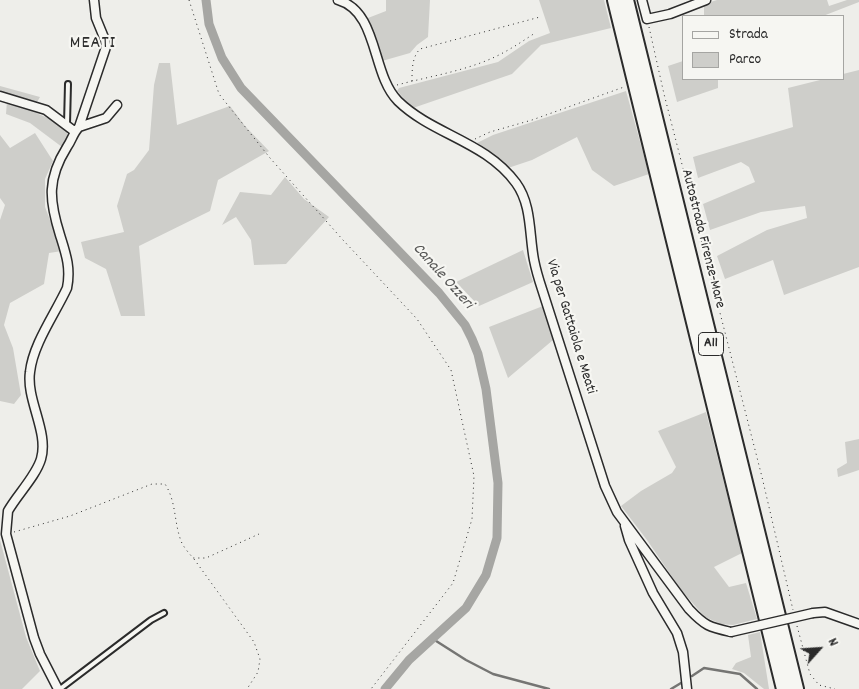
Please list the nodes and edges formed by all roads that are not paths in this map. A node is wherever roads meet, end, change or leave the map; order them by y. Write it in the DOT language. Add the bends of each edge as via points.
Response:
graph roads {
  1 [pos="94,0"];
  2 [pos="338,0"];
  3 [pos="614,0"];
  4 [pos="626,0"];
  5 [pos="642,0"];
  6 [pos="706,0"];
  7 [pos="68,84"];
  8 [pos="0,96"];
  9 [pos="117,105"];
  10 [pos="66,126"];
  11 [pos="77,129"];
  12 [pos="624,522"];
  13 [pos="164,613"];
  14 [pos="859,624"];
  15 [pos="59,689"];
  16 [pos="687,689"];
  17 [pos="784,689"];
  18 [pos="796,689"];
  1 -- 11 [label="street" via="96,18 106,47"];
  2 -- 12 [label="street, Via per Gattaiola e Meati" via="352,8 364,21 385,80 397,100 415,114 485,153 516,183 528,213 534,260 542,289 605,486"];
  3 -- 17 [label="highway, Autostrada Firenze-Mare / A11"];
  4 -- 18 [label="highway, Autostrada Firenze-Mare / A11"];
  5 -- 6 [label="street" via="647,19"];
  7 -- 10 [label="lane"];
  8 -- 10 [label="street" via="46,110"];
  9 -- 11 [label="street" via="106,118"];
  10 -- 11 [label="street"];
  11 -- 15 [label="street" via="58,161 52,184 53,211 70,276 34,354 29,374 43,447 41,460 8,511 6,534 34,638"];
  12 -- 14 [label="street, Via per Gattaiola e Meati, bridge" via="689,609 709,627 731,632 825,612"];
  12 -- 16 [label="street" via="654,593 677,633 683,652"];
  13 -- 15 [label="lane"];
}
